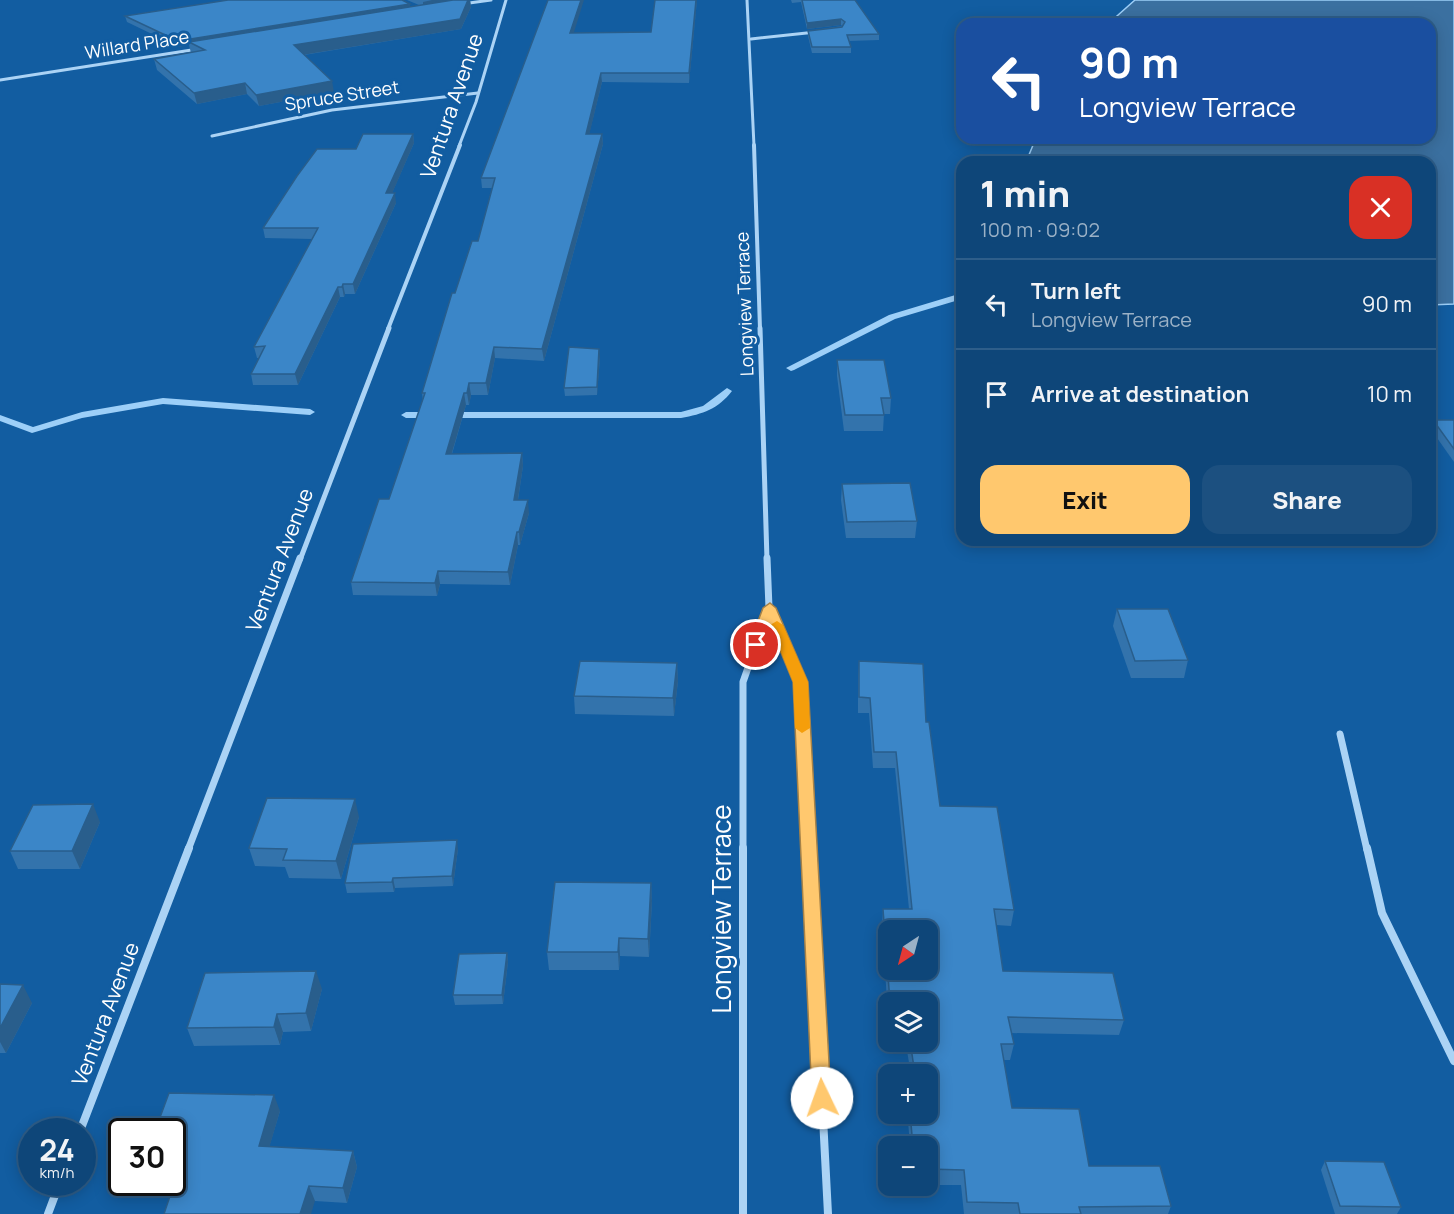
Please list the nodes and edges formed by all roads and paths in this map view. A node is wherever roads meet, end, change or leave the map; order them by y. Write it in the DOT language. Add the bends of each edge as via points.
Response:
graph roads {
  1 [pos="491,0"];
  2 [pos="506,0"];
  3 [pos="747,0"];
  4 [pos="456,5"];
  5 [pos="818,32"];
  6 [pos="751,39"];
  7 [pos="200,48"];
  8 [pos="0,80"];
  9 [pos="478,93"];
  10 [pos="212,136"];
  11 [pos="770,608"];
  12 [pos="1340,734"];
  13 [pos="1454,1061"];
  14 [pos="85,1118"];
  15 [pos="55,1196"];
  16 [pos="48,1214"];
  17 [pos="743,1214"];
  18 [pos="828,1214"];
  1 -- 4 [label="street"];
  2 -- 9 [label="street, Ventura Avenue"];
  3 -- 6 [label="street, Longview Terrace"];
  5 -- 6 [label="street"];
  6 -- 11 [label="street, Longview Terrace"];
  7 -- 8 [label="street, Willard Place"];
  9 -- 10 [label="street, Spruce Street" via="332,110"];
  9 -- 14 [label="street, Ventura Avenue"];
  11 -- 17 [label="street, Longview Terrace" via="743,682"];
  11 -- 18 [label="street, Longview Terrace" via="800,682"];
  12 -- 13 [label="street" via="1382,914"];
  15 -- 16 [label="street"];
}
